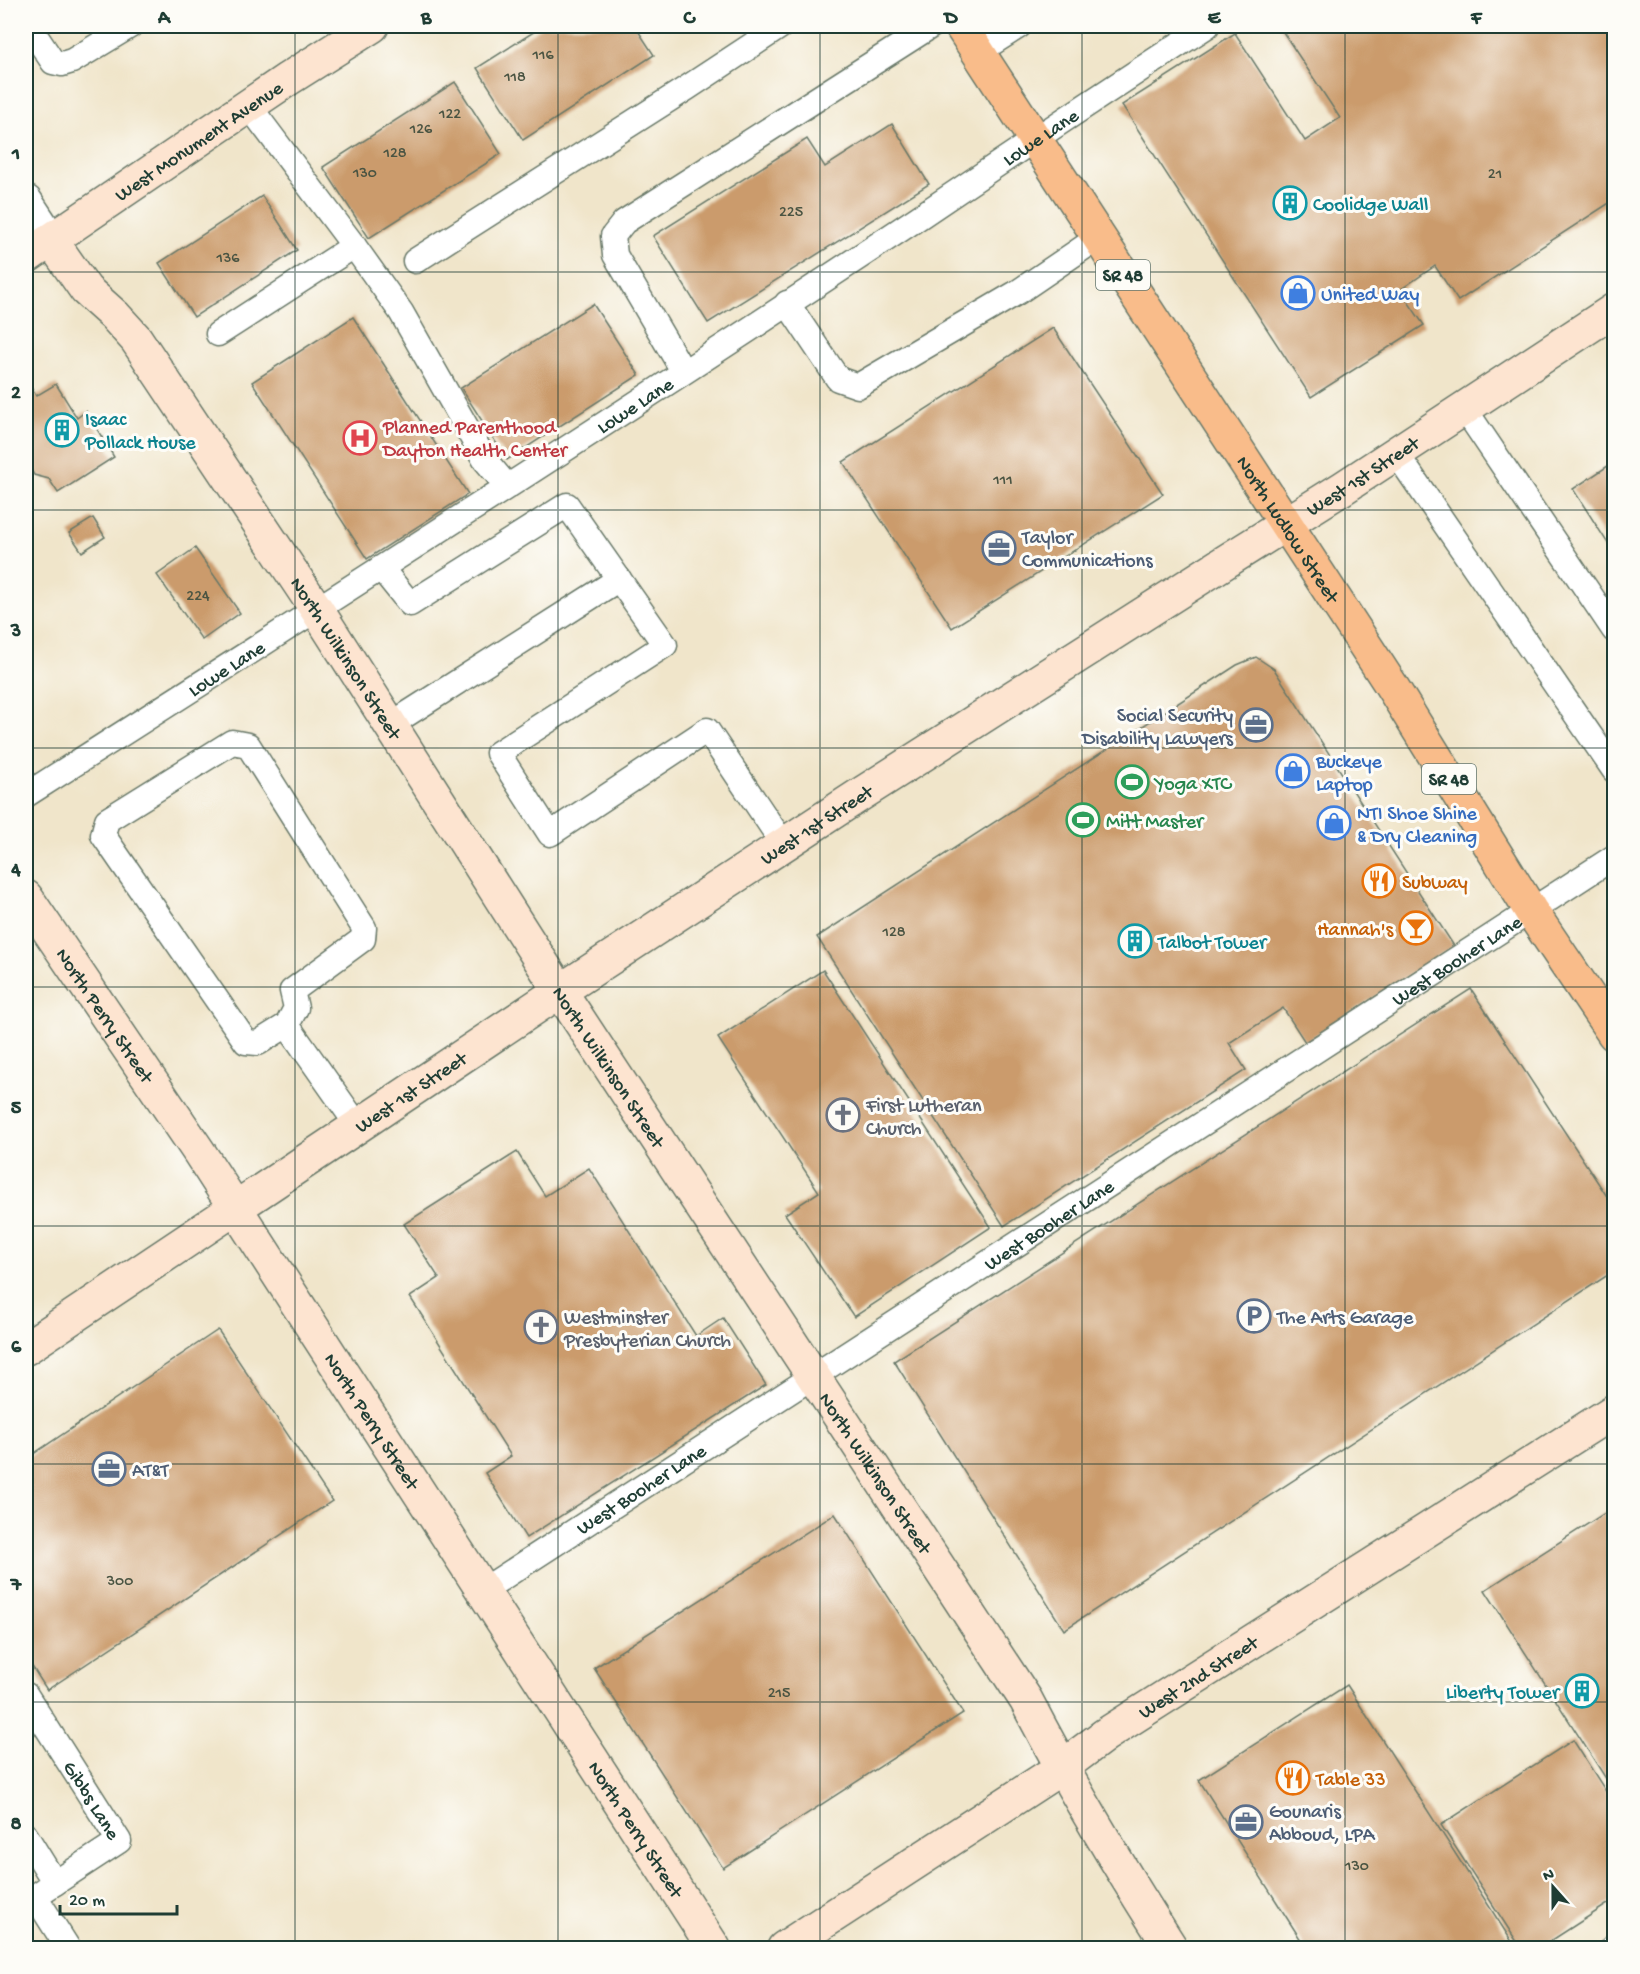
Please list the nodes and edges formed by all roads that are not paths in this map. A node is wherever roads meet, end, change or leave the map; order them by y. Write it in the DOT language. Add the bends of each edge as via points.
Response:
graph roads {
  1 [pos="29,26"];
  2 [pos="130,26"];
  3 [pos="372,26"];
  4 [pos="781,26"];
  5 [pos="931,26"];
  6 [pos="1019,26"];
  7 [pos="1207,26"];
  8 [pos="970,39"];
  9 [pos="249,106"];
  10 [pos="1034,139"];
  11 [pos="26,202"];
  12 [pos="1099,237"];
  13 [pos="354,246"];
  14 [pos="38,249"];
  15 [pos="415,261"];
  16 [pos="787,303"];
  17 [pos="1614,310"];
  18 [pos="218,334"];
  19 [pos="683,371"];
  20 [pos="1464,408"];
  21 [pos="1396,453"];
  22 [pos="507,486"];
  23 [pos="1287,523"];
  24 [pos="381,568"];
  25 [pos="619,579"];
  26 [pos="317,610"];
  27 [pos="1614,630"];
  28 [pos="390,725"];
  29 [pos="1614,770"];
  30 [pos="26,795"];
  31 [pos="784,845"];
  32 [pos="1614,857"];
  33 [pos="26,897"];
  34 [pos="1531,911"];
  35 [pos="560,991"];
  36 [pos="287,1025"];
  37 [pos="1614,1034"];
  38 [pos="358,1126"];
  39 [pos="236,1208"];
  40 [pos="26,1348"];
  41 [pos="814,1376"];
  42 [pos="1614,1412"];
  43 [pos="482,1590"];
  44 [pos="26,1695"];
  45 [pos="1061,1768"];
  46 [pos="26,1836"];
  47 [pos="55,1883"];
  48 [pos="30,1899"];
  49 [pos="68,1948"];
  50 [pos="714,1948"];
  51 [pos="784,1948"];
  52 [pos="1171,1948"];
  1 -- 2 [label="lane" via="53,62 62,64"];
  3 -- 9 [label="main road, West Monument Avenue"];
  4 -- 15 [label="lane"];
  5 -- 19 [label="lane" via="624,222 614,236 615,255"];
  6 -- 8 [label="lane"];
  7 -- 10 [label="lane, Lowe Lane"];
  8 -- 10 [label="main road, North Ludlow Street / SR 48"];
  9 -- 13 [label="lane"];
  9 -- 14 [label="main road, West Monument Avenue"];
  10 -- 12 [label="main road, North Ludlow Street / SR 48"];
  10 -- 16 [label="lane, Lowe Lane"];
  11 -- 14 [label="street, North Wilkinson Street"];
  12 -- 16 [label="lane" via="1018,292 858,386 838,380"];
  12 -- 23 [label="main road, North Ludlow Street / SR 48"];
  13 -- 18 [label="lane"];
  13 -- 22 [label="lane" via="401,312 485,460"];
  14 -- 26 [label="main road, North Wilkinson Street" via="136,339"];
  16 -- 19 [label="lane, Lowe Lane"];
  17 -- 20 [label="main road, West 1st Street"];
  19 -- 22 [label="lane, Lowe Lane"];
  20 -- 21 [label="main road, West 1st Street"];
  20 -- 27 [label="lane"];
  21 -- 23 [label="main road, West 1st Street"];
  21 -- 29 [label="lane"];
  22 -- 24 [label="lane, Lowe Lane"];
  23 -- 31 [label="main road, West 1st Street"];
  23 -- 34 [label="main road, North Ludlow Street / SR 48"];
  24 -- 25 [label="lane" via="410,604 567,505"];
  24 -- 26 [label="lane, Lowe Lane"];
  25 -- 28 [label="lane"];
  25 -- 31 [label="lane" via="665,645 498,753 550,834 707,730"];
  26 -- 28 [label="main road, North Wilkinson Street"];
  26 -- 30 [label="lane, Lowe Lane"];
  28 -- 35 [label="main road, North Wilkinson Street"];
  31 -- 35 [label="main road, West 1st Street"];
  32 -- 34 [label="lane, West Booher Lane"];
  33 -- 39 [label="main road, North Perry Street"];
  34 -- 37 [label="main road, North Ludlow Street / SR 48"];
  34 -- 41 [label="lane, West Booher Lane"];
  35 -- 38 [label="main road, West 1st Street"];
  35 -- 41 [label="main road, North Wilkinson Street"];
  36 -- 36 [label="lane" via="258,1043 246,1042 103,835 107,820 232,742 248,745 364,928 363,939 292,991 296,1008"];
  36 -- 38 [label="lane"];
  38 -- 39 [label="main road, West 1st Street"];
  39 -- 40 [label="main road, West 1st Street"];
  39 -- 43 [label="main road, North Perry Street"];
  41 -- 43 [label="lane, West Booher Lane"];
  41 -- 45 [label="main road, North Wilkinson Street" via="1026,1700"];
  42 -- 45 [label="main road, West 2nd Street" via="1115,1729"];
  43 -- 50 [label="main road, North Perry Street"];
  44 -- 47 [label="lane, Gibbs Lane" via="119,1841"];
  45 -- 51 [label="main road, West 2nd Street"];
  45 -- 52 [label="main road, North Wilkinson Street"];
  46 -- 47 [label="lane"];
  47 -- 48 [label="lane, Gibbs Lane"];
  48 -- 49 [label="lane"];
}
